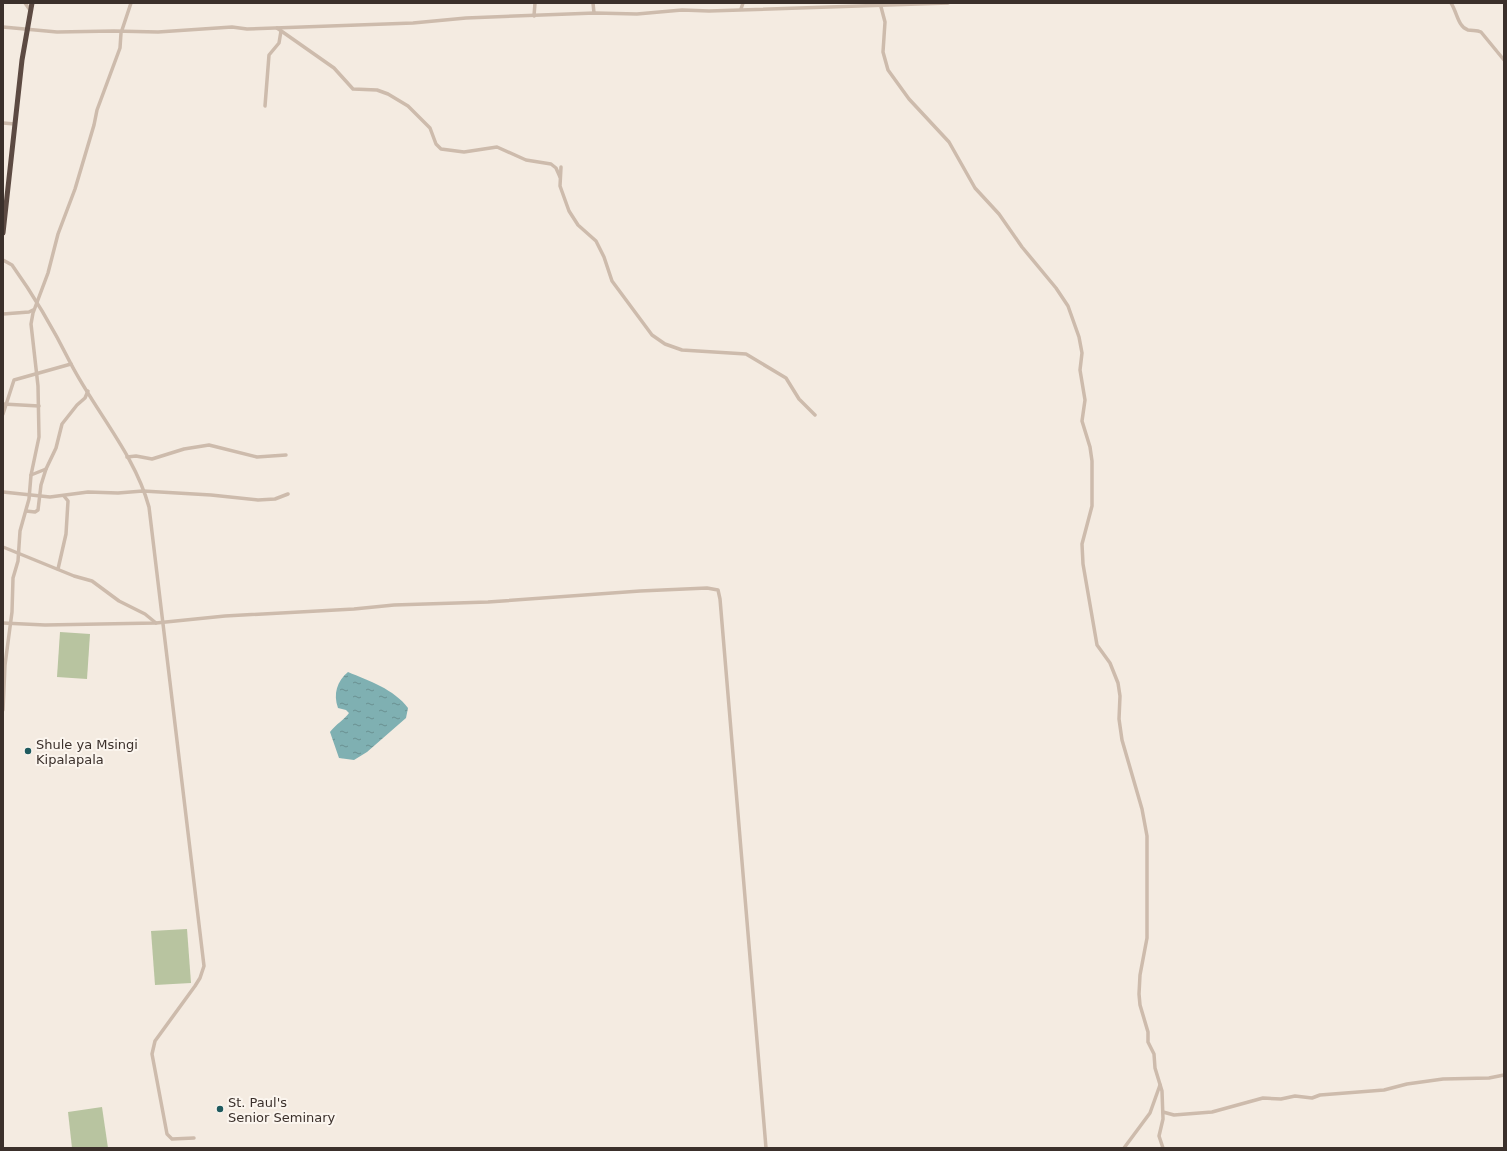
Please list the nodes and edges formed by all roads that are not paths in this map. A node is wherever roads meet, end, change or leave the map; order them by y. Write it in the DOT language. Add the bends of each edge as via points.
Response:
graph roads {
  1 [pos="24,3"];
  2 [pos="32,3"];
  3 [pos="131,3"];
  4 [pos="535,3"];
  5 [pos="593,3"];
  6 [pos="743,3"];
  7 [pos="948,3"];
  8 [pos="1451,3"];
  9 [pos="880,4"];
  10 [pos="741,9"];
  11 [pos="30,10"];
  12 [pos="594,13"];
  13 [pos="534,16"];
  14 [pos="3,27"];
  15 [pos="279,29"];
  16 [pos="27,30"];
  17 [pos="122,31"];
  18 [pos="1504,60"];
  19 [pos="265,106"];
  20 [pos="3,123"];
  21 [pos="15,124"];
  22 [pos="561,167"];
  23 [pos="560,178"];
  24 [pos="3,232"];
  25 [pos="3,260"];
  26 [pos="37,304"];
  27 [pos="34,309"];
  28 [pos="3,314"];
  29 [pos="71,364"];
  30 [pos="36,373"];
  31 [pos="88,391"];
  32 [pos="5,404"];
  33 [pos="39,406"];
  34 [pos="3,414"];
  35 [pos="816,415"];
  36 [pos="286,455"];
  37 [pos="127,457"];
  38 [pos="46,469"];
  39 [pos="32,475"];
  40 [pos="143,491"];
  41 [pos="3,492"];
  42 [pos="30,494"];
  43 [pos="288,494"];
  44 [pos="41,496"];
  45 [pos="64,496"];
  46 [pos="26,511"];
  47 [pos="3,547"];
  48 [pos="18,552"];
  49 [pos="58,569"];
  50 [pos="163,622"];
  51 [pos="156,623"];
  52 [pos="3,624"];
  53 [pos="11,624"];
  54 [pos="3,710"];
  55 [pos="1504,1075"];
  56 [pos="1160,1085"];
  57 [pos="1163,1112"];
  58 [pos="194,1138"];
  59 [pos="766,1148"];
  60 [pos="1124,1148"];
  61 [pos="1163,1148"];
  1 -- 11 [label="street"];
  2 -- 11 [label="highway"];
  3 -- 17 [label="street"];
  4 -- 13 [label="street"];
  5 -- 12 [label="street"];
  6 -- 10 [label="street"];
  7 -- 9 [label="street"];
  8 -- 18 [label="street" via="1457,11 1460,24 1469,30 1482,32"];
  9 -- 10 [label="street"];
  9 -- 56 [label="street" via="885,22 884,52 888,70 914,105 949,142 975,188 999,214 1056,288 1068,306 1079,337 1082,353 1080,370 1085,400 1082,421 1092,461 1092,506 1082,548 1083,564 1097,645 1110,663 1118,684 1122,740 1146,827 1148,909 1139,994 1147,1025 1148,1042"];
  10 -- 12 [label="street" via="637,14"];
  11 -- 16 [label="highway"];
  12 -- 13 [label="street"];
  13 -- 15 [label="street"];
  14 -- 16 [label="street"];
  15 -- 17 [label="street" via="232,27 191,31"];
  15 -- 19 [label="street" via="279,44 269,55"];
  15 -- 23 [label="street" via="334,68 353,89 377,90 408,106 430,128 436,144 441,149 464,152 497,147 526,160 551,164 556,168"];
  16 -- 17 [label="street"];
  16 -- 21 [label="highway"];
  17 -- 26 [label="street" via="120,48 97,110"];
  20 -- 21 [label="street"];
  21 -- 24 [label="highway"];
  22 -- 23 [label="street"];
  23 -- 35 [label="street" via="560,186 569,211 578,225 600,247 612,281 652,335 665,344 682,350 746,354 786,378 800,399"];
  25 -- 26 [label="street" via="12,265"];
  26 -- 27 [label="street"];
  26 -- 29 [label="street" via="61,342"];
  27 -- 28 [label="street" via="29,312"];
  27 -- 30 [label="street" via="31,332"];
  29 -- 30 [label="street"];
  29 -- 31 [label="street"];
  30 -- 32 [label="street" via="14,380"];
  30 -- 33 [label="street"];
  31 -- 37 [label="street"];
  31 -- 38 [label="street" via="62,424 56,448"];
  32 -- 33 [label="street"];
  32 -- 34 [label="street"];
  33 -- 39 [label="street" via="39,437"];
  36 -- 37 [label="street" via="257,456 209,445 184,449 152,459"];
  37 -- 40 [label="street" via="141,482"];
  38 -- 39 [label="street"];
  38 -- 44 [label="street" via="41,485"];
  39 -- 42 [label="street"];
  40 -- 43 [label="street" via="258,500 275,499"];
  40 -- 45 [label="street" via="88,492"];
  40 -- 50 [label="street" via="153,530"];
  41 -- 42 [label="street"];
  42 -- 44 [label="street"];
  42 -- 46 [label="street"];
  44 -- 45 [label="street"];
  44 -- 46 [label="street" via="38,510"];
  45 -- 49 [label="street" via="68,501 66,534"];
  46 -- 48 [label="street" via="20,531"];
  47 -- 48 [label="street"];
  48 -- 49 [label="street"];
  48 -- 53 [label="street" via="12,588"];
  49 -- 51 [label="street" via="92,581"];
  50 -- 51 [label="street"];
  50 -- 58 [label="street" via="204,966 195,986 155,1041 152,1054 167,1134 172,1139"];
  50 -- 59 [label="street" via="394,605 488,602 640,591 707,588 718,590"];
  51 -- 53 [label="street"];
  52 -- 53 [label="street"];
  53 -- 54 [label="street" via="5,665"];
  55 -- 57 [label="street" via="1420,1082 1384,1090 1320,1095 1312,1098 1263,1098 1212,1112 1174,1115"];
  56 -- 57 [label="street"];
  56 -- 60 [label="street" via="1150,1113"];
  57 -- 61 [label="street" via="1159,1135"];
}
